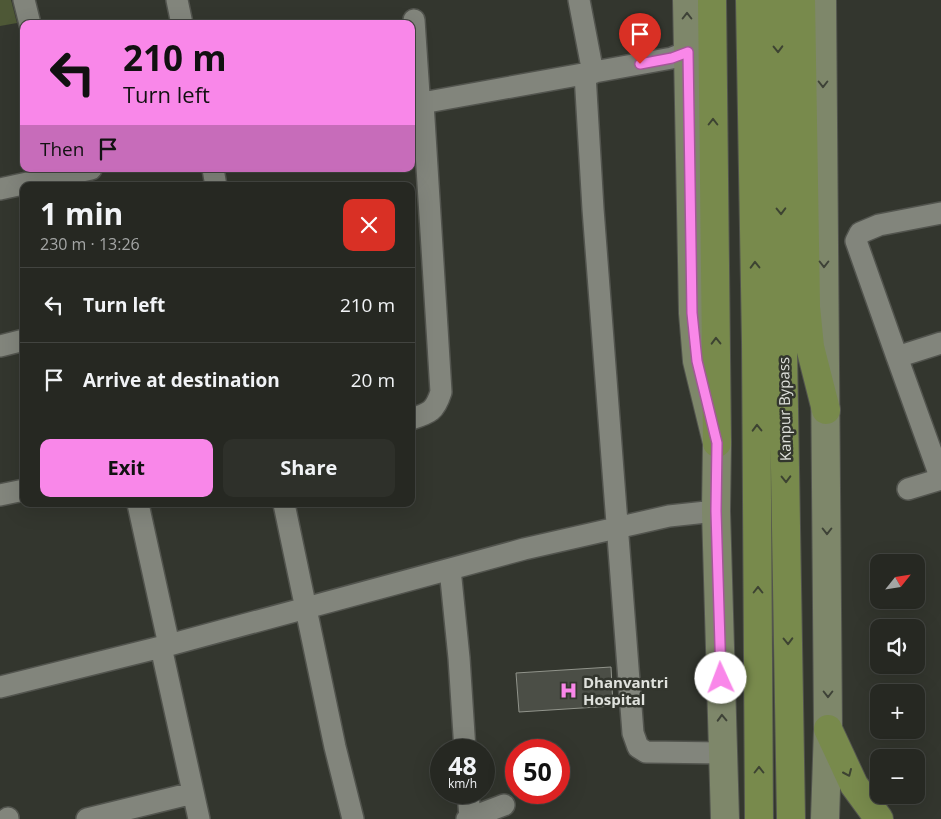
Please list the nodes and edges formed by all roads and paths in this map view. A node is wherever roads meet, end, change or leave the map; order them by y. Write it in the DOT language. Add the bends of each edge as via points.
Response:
graph roads {
  1 [pos="24,0"];
  2 [pos="177,0"];
  3 [pos="579,0"];
  4 [pos="687,0"];
  5 [pos="712,0"];
  6 [pos="750,0"];
  7 [pos="778,0"];
  8 [pos="801,0"];
  9 [pos="822,0"];
  10 [pos="29,20"];
  11 [pos="181,20"];
  12 [pos="415,35"];
  13 [pos="688,52"];
  14 [pos="589,73"];
  15 [pos="417,104"];
  16 [pos="82,172"];
  17 [pos="66,177"];
  18 [pos="38,182"];
  19 [pos="20,185"];
  20 [pos="0,189"];
  21 [pos="941,213"];
  22 [pos="20,341"];
  23 [pos="941,343"];
  24 [pos="0,346"];
  25 [pos="897,357"];
  26 [pos="826,410"];
  27 [pos="415,418"];
  28 [pos="717,443"];
  29 [pos="941,479"];
  30 [pos="908,489"];
  31 [pos="20,491"];
  32 [pos="0,495"];
  33 [pos="139,507"];
  34 [pos="285,507"];
  35 [pos="716,511"];
  36 [pos="617,527"];
  37 [pos="450,569"];
  38 [pos="306,608"];
  39 [pos="165,646"];
  40 [pos="0,687"];
  41 [pos="828,729"];
  42 [pos="464,739"];
  43 [pos="723,753"];
  44 [pos="193,793"];
  45 [pos="468,804"];
  46 [pos="504,805"];
  47 [pos="468,818"];
  48 [pos="87,819"];
  49 [pos="199,819"];
  50 [pos="353,819"];
  51 [pos="725,819"];
  52 [pos="760,819"];
  53 [pos="791,819"];
  54 [pos="825,819"];
  55 [pos="879,819"];
  1 -- 10 [label="street"];
  2 -- 11 [label="street"];
  3 -- 14 [label="street"];
  13 -- 4 [label="main road, one-way"];
  28 -- 5 [label="highway, one-way"];
  52 -- 6 [label="highway, Kanpur Bypass, one-way"];
  7 -- 53 [label="highway, Kanpur Bypass, one-way"];
  8 -- 26 [label="highway" via="806,307 810,347"];
  9 -- 26 [label="main road, one-way"];
  12 -- 15 [label="street"];
  13 -- 14 [label="street" via="672,58"];
  13 -- 28 [label="main road" via="692,313 697,361"];
  14 -- 15 [label="street"];
  14 -- 36 [label="street" via="593,209"];
  15 -- 27 [label="street" via="441,392 436,406"];
  16 -- 17 [label="street"];
  17 -- 18 [label="street"];
  19 -- 20 [label="street"];
  21 -- 25 [label="street" via="879,225 860,234 856,241"];
  22 -- 24 [label="street"];
  23 -- 25 [label="street"];
  25 -- 29 [label="street"];
  26 -- 41 [label="main road, one-way"];
  28 -- 35 [label="main road"];
  29 -- 30 [label="street"];
  31 -- 32 [label="street"];
  33 -- 39 [label="street"];
  34 -- 38 [label="street"];
  35 -- 36 [label="street" via="669,516"];
  43 -- 35 [label="main road, one-way"];
  36 -- 37 [label="street"];
  36 -- 43 [label="street" via="634,733 638,747 646,752"];
  37 -- 38 [label="street"];
  37 -- 42 [label="street"];
  38 -- 39 [label="street"];
  38 -- 50 [label="street"];
  39 -- 40 [label="street"];
  39 -- 44 [label="street"];
  41 -- 54 [label="main road"];
  41 -- 55 [label="highway, one-way" via="854,785"];
  43 -- 51 [label="main road"];
  44 -- 48 [label="street"];
  44 -- 49 [label="street"];
  45 -- 47 [label="street"];
  46 -- 47 [label="street"];
}
